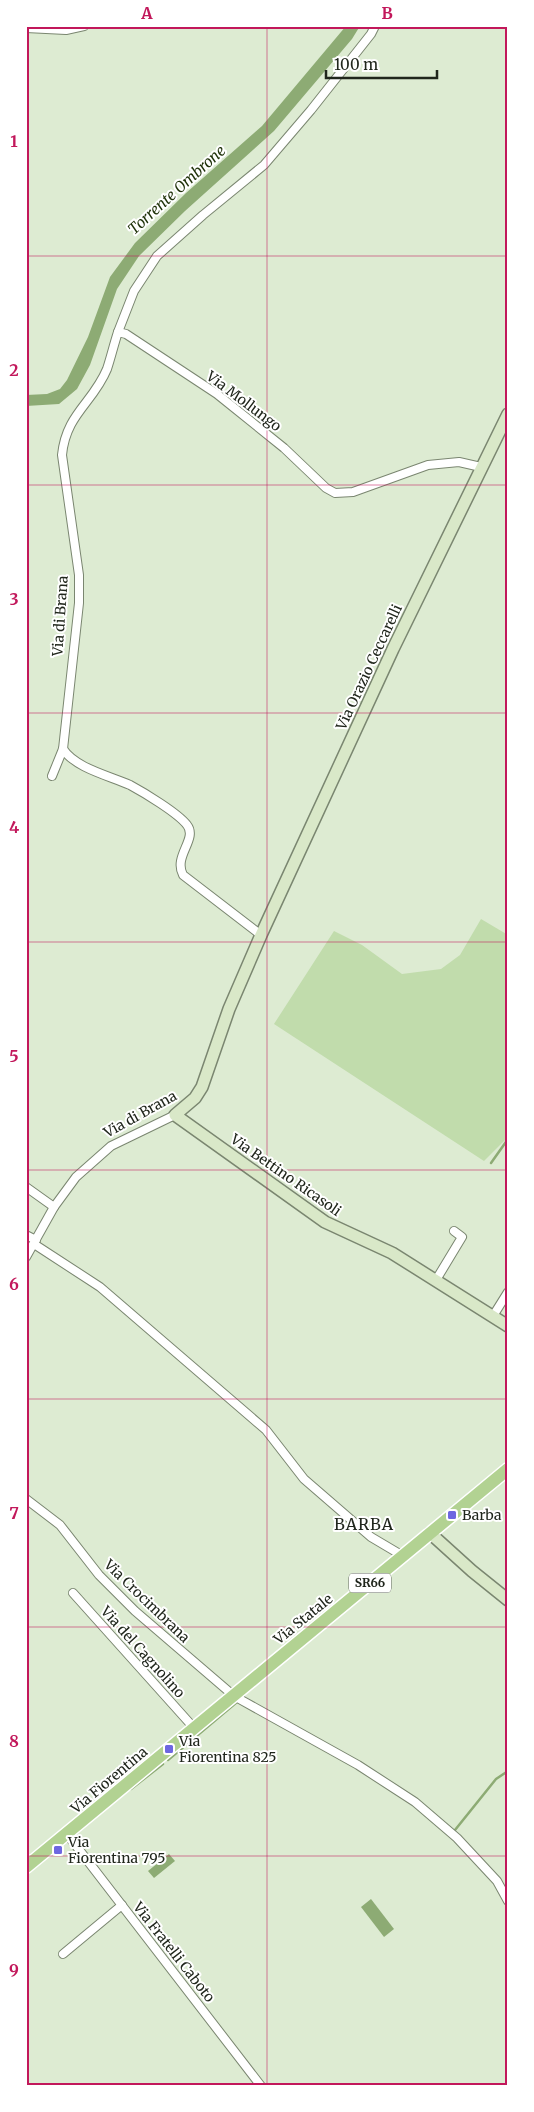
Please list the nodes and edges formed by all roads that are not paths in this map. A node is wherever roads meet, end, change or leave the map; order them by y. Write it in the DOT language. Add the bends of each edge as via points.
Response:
graph roads {
  1 [pos="84,26"];
  2 [pos="375,26"];
  3 [pos="26,28"];
  4 [pos="118,332"];
  5 [pos="508,414"];
  6 [pos="508,426"];
  7 [pos="497,435"];
  8 [pos="481,467"];
  9 [pos="63,749"];
  10 [pos="52,776"];
  11 [pos="261,935"];
  12 [pos="175,1115"];
  13 [pos="26,1187"];
  14 [pos="54,1207"];
  15 [pos="454,1231"];
  16 [pos="26,1234"];
  17 [pos="35,1242"];
  18 [pos="26,1257"];
  19 [pos="436,1280"];
  20 [pos="508,1292"];
  21 [pos="493,1316"];
  22 [pos="508,1326"];
  23 [pos="508,1469"];
  24 [pos="26,1499"];
  25 [pos="430,1533"];
  26 [pos="403,1556"];
  27 [pos="73,1593"];
  28 [pos="508,1600"];
  29 [pos="234,1696"];
  30 [pos="194,1728"];
  31 [pos="68,1834"];
  32 [pos="26,1868"];
  33 [pos="508,1901"];
  34 [pos="122,1905"];
  35 [pos="63,1954"];
  36 [pos="261,2086"];
  1 -- 3 [label="street" via="66,30"];
  2 -- 4 [label="street" via="264,165 157,256 134,291"];
  4 -- 8 [label="street, Via Mollungo" via="126,334 217,394 335,493 353,492 428,464 460,462"];
  4 -- 9 [label="street, Via di Brana" via="106,370 68,428 62,455 79,575"];
  5 -- 7 [label="street, Via Orazio Ceccarelli"];
  6 -- 7 [label="street"];
  7 -- 8 [label="street, Via Orazio Ceccarelli"];
  8 -- 11 [label="street, Via Orazio Ceccarelli"];
  9 -- 10 [label="street, Via di Brana"];
  9 -- 11 [label="street" via="72,760 131,786 185,822 190,833 180,860 183,875"];
  11 -- 12 [label="street, Via di Brana" via="229,1009 202,1087 195,1098"];
  12 -- 14 [label="street, Via di Brana" via="111,1146 76,1177"];
  12 -- 19 [label="street, Via Bettino Ricasoli" via="325,1222 392,1253"];
  13 -- 14 [label="street"];
  14 -- 17 [label="street, Via di Brana"];
  15 -- 19 [label="street" via="462,1237"];
  16 -- 17 [label="street"];
  17 -- 18 [label="street, Via di Brana"];
  17 -- 26 [label="street" via="100,1287 266,1430 310,1484 371,1537"];
  19 -- 21 [label="street, Via Bettino Ricasoli"];
  20 -- 21 [label="street"];
  21 -- 22 [label="street, Via Bettino Ricasoli"];
  23 -- 25 [label="main road, Via Statale / SR66"];
  24 -- 29 [label="street, Via Crocimbrana" via="60,1525 99,1575 135,1611"];
  25 -- 26 [label="main road, Via Statale / SR66"];
  25 -- 28 [label="street"];
  26 -- 29 [label="main road, Via Statale / SR66"];
  27 -- 30 [label="street, Via del Cagnolino"];
  29 -- 30 [label="main road, Via Fiorentina / SR66"];
  29 -- 33 [label="street, Via Crocimbrana" via="358,1765 415,1802 457,1838 496,1881"];
  30 -- 31 [label="main road, Via Fiorentina / SR66"];
  31 -- 32 [label="main road, Via Fiorentina / SR66"];
  31 -- 34 [label="street, Via Fratelli Caboto"];
  34 -- 35 [label="street"];
  34 -- 36 [label="street, Via Fratelli Caboto"];
}
